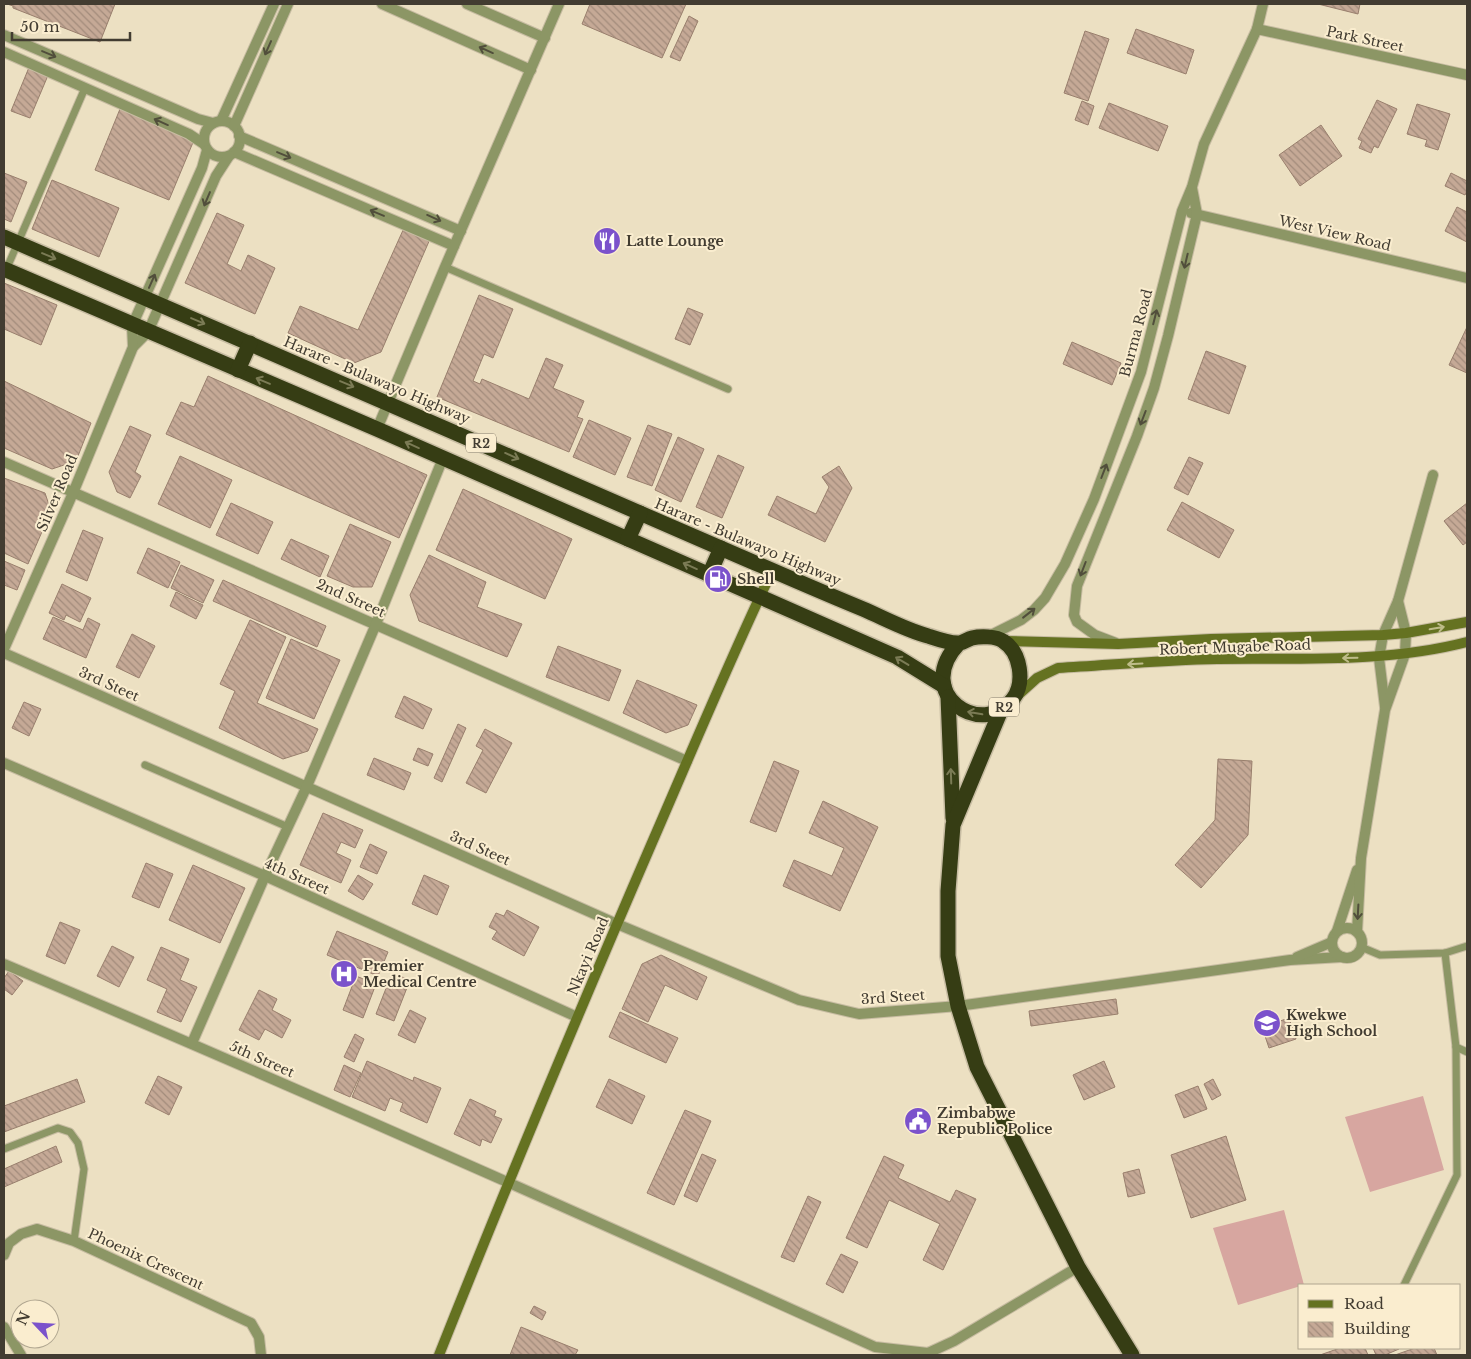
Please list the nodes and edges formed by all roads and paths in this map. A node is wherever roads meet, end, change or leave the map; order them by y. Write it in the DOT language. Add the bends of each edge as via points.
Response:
graph roads {
  1 [pos="274,4"];
  2 [pos="288,4"];
  3 [pos="382,4"];
  4 [pos="467,4"];
  5 [pos="559,4"];
  6 [pos="1262,4"];
  7 [pos="1257,29"];
  8 [pos="4,35"];
  9 [pos="545,38"];
  10 [pos="4,52"];
  11 [pos="531,70"];
  12 [pos="1467,75"];
  13 [pos="85,88"];
  14 [pos="217,122"];
  15 [pos="234,126"];
  16 [pos="240,136"];
  17 [pos="206,147"];
  18 [pos="232,154"];
  19 [pos="1192,187"];
  20 [pos="1182,210"];
  21 [pos="1197,214"];
  22 [pos="461,231"];
  23 [pos="11,240"];
  24 [pos="454,246"];
  25 [pos="445,267"];
  26 [pos="5,270"];
  27 [pos="1467,278"];
  28 [pos="145,298"];
  29 [pos="161,305"];
  30 [pos="132,326"];
  31 [pos="148,332"];
  32 [pos="250,343"];
  33 [pos="133,347"];
  34 [pos="238,370"];
  35 [pos="728,389"];
  36 [pos="389,402"];
  37 [pos="377,429"];
  38 [pos="443,458"];
  39 [pos="4,462"];
  40 [pos="1433,475"];
  41 [pos="74,493"];
  42 [pos="640,513"];
  43 [pos="628,539"];
  44 [pos="721,548"];
  45 [pos="772,571"];
  46 [pos="709,574"];
  47 [pos="760,597"];
  48 [pos="1398,601"];
  49 [pos="1467,622"];
  50 [pos="376,624"];
  51 [pos="1406,634"];
  52 [pos="1383,635"];
  53 [pos="987,637"];
  54 [pos="1004,641"];
  55 [pos="1467,642"];
  56 [pos="959,643"];
  57 [pos="1118,644"];
  58 [pos="4,651"];
  59 [pos="1405,654"];
  60 [pos="1379,658"];
  61 [pos="946,691"];
  62 [pos="1007,704"];
  63 [pos="1385,710"];
  64 [pos="687,761"];
  65 [pos="4,763"];
  66 [pos="145,765"];
  67 [pos="307,786"];
  68 [pos="953,825"];
  69 [pos="288,827"];
  70 [pos="1361,858"];
  71 [pos="265,876"];
  72 [pos="617,924"];
  73 [pos="1337,931"];
  74 [pos="1357,932"];
  75 [pos="1332,942"];
  76 [pos="1467,946"];
  77 [pos="1361,947"];
  78 [pos="1445,953"];
  79 [pos="1342,957"];
  80 [pos="1290,960"];
  81 [pos="4,964"];
  82 [pos="958,1006"];
  83 [pos="577,1017"];
  84 [pos="192,1043"];
  85 [pos="1456,1047"];
  86 [pos="1467,1052"];
  87 [pos="4,1149"];
  88 [pos="508,1181"];
  89 [pos="74,1241"];
  90 [pos="4,1255"];
  91 [pos="1078,1267"];
  92 [pos="1404,1284"];
  93 [pos="4,1327"];
  94 [pos="928,1354"];
  95 [pos="21,1355"];
  96 [pos="261,1355"];
  97 [pos="439,1355"];
  98 [pos="1132,1355"];
  1 -- 14 [label="street"];
  2 -- 15 [label="street, one-way"];
  11 -- 3 [label="street, one-way"];
  4 -- 9 [label="street"];
  5 -- 9 [label="street"];
  6 -- 7 [label="street, Burma Road"];
  7 -- 12 [label="street, Park Street"];
  7 -- 19 [label="street, Burma Road" via="1204,144"];
  8 -- 14 [label="street, one-way" via="198,119"];
  9 -- 11 [label="street"];
  10 -- 13 [label="street"];
  11 -- 22 [label="street"];
  17 -- 13 [label="street, one-way" via="189,134"];
  13 -- 23 [label="lane"];
  14 -- 15 [label="street"];
  14 -- 17 [label="street" via="205,132"];
  15 -- 16 [label="street"];
  16 -- 18 [label="street"];
  16 -- 22 [label="street, one-way"];
  17 -- 18 [label="street" via="217,157"];
  28 -- 17 [label="street, one-way" via="202,168"];
  24 -- 18 [label="street, one-way"];
  18 -- 29 [label="street, Silver Road, one-way" via="216,176"];
  19 -- 20 [label="street, Burma Road"];
  19 -- 21 [label="street"];
  20 -- 21 [label="street, West View Road"];
  53 -- 20 [label="street, Burma Road, one-way" via="1034,610 1046,598 1066,564 1141,372"];
  21 -- 27 [label="street, West View Road"];
  21 -- 57 [label="street, one-way" via="1151,396 1077,586 1074,610 1077,622 1095,635"];
  22 -- 24 [label="street"];
  23 -- 26 [label="lane"];
  23 -- 28 [label="highway, Harare - Bulawayo Highway / R2, one-way"];
  24 -- 25 [label="street"];
  25 -- 35 [label="lane"];
  25 -- 36 [label="street"];
  26 -- 30 [label="highway, R2"];
  28 -- 29 [label="highway, Harare - Bulawayo Highway / R2"];
  28 -- 30 [label="street"];
  29 -- 31 [label="street, Silver Road"];
  29 -- 32 [label="highway, Harare - Bulawayo Highway / R2, one-way"];
  30 -- 31 [label="highway, R2"];
  30 -- 33 [label="street, Silver Road"];
  31 -- 33 [label="street, Silver Road"];
  31 -- 34 [label="highway, R2"];
  32 -- 34 [label="highway"];
  32 -- 36 [label="highway, Harare - Bulawayo Highway / R2, one-way"];
  33 -- 41 [label="street, Silver Road"];
  37 -- 34 [label="highway, R2, one-way"];
  36 -- 37 [label="street"];
  36 -- 42 [label="highway, Harare - Bulawayo Highway / R2, one-way"];
  38 -- 37 [label="highway, R2, one-way"];
  38 -- 43 [label="highway, R2"];
  38 -- 50 [label="street"];
  39 -- 41 [label="street, 2nd Street"];
  40 -- 48 [label="street"];
  41 -- 50 [label="street, 2nd Street"];
  41 -- 58 [label="street, Silver Road"];
  42 -- 43 [label="highway"];
  42 -- 44 [label="highway, Harare - Bulawayo Highway / R2"];
  46 -- 43 [label="highway, R2, one-way"];
  44 -- 45 [label="highway, Harare - Bulawayo Highway / R2"];
  44 -- 46 [label="highway"];
  45 -- 47 [label="main road, Nkayi Road"];
  45 -- 56 [label="highway, Harare - Bulawayo Highway / R2" via="927,636"];
  46 -- 47 [label="highway, R2"];
  61 -- 47 [label="highway, R2, one-way" via="897,658"];
  47 -- 64 [label="main road, Nkayi Road"];
  48 -- 51 [label="street"];
  48 -- 52 [label="street"];
  51 -- 49 [label="main road, Robert Mugabe Road, one-way"];
  50 -- 64 [label="street, 2nd Street"];
  50 -- 67 [label="street"];
  51 -- 52 [label="main road, Robert Mugabe Road"];
  51 -- 59 [label="street"];
  52 -- 57 [label="main road, Robert Mugabe Road"];
  52 -- 60 [label="street"];
  53 -- 54 [label="highway, Harare - Bulawayo Highway / R2"];
  53 -- 56 [label="highway, Harare - Bulawayo Highway / R2"];
  54 -- 57 [label="main road, Robert Mugabe Road"];
  54 -- 62 [label="highway, R2" via="1016,655 1020,670 1020,685"];
  55 -- 59 [label="main road, Robert Mugabe Road"];
  56 -- 61 [label="highway, R2" via="948,655 943,670"];
  58 -- 67 [label="street, 3rd Steet"];
  59 -- 60 [label="main road, Robert Mugabe Road"];
  59 -- 63 [label="street"];
  60 -- 62 [label="main road, Robert Mugabe Road, one-way" via="1207,660 1058,668 1037,678"];
  60 -- 63 [label="street"];
  62 -- 61 [label="highway, R2, one-way" via="987,715 972,714 958,708"];
  68 -- 61 [label="highway, R2, one-way"];
  62 -- 68 [label="highway, R2"];
  63 -- 70 [label="street"];
  64 -- 72 [label="main road, Nkayi Road"];
  65 -- 71 [label="street, 4th Street"];
  66 -- 69 [label="lane"];
  67 -- 69 [label="street"];
  67 -- 72 [label="street, 3rd Steet"];
  68 -- 82 [label="highway, R2" via="948,956"];
  69 -- 71 [label="street"];
  70 -- 73 [label="street"];
  70 -- 74 [label="street, one-way"];
  71 -- 83 [label="street, 4th Street"];
  71 -- 84 [label="street"];
  72 -- 82 [label="street, 3rd Steet" via="799,1000 826,1008 858,1014"];
  72 -- 83 [label="main road, Nkayi Road"];
  73 -- 74 [label="street" via="1347,928"];
  73 -- 75 [label="street"];
  74 -- 77 [label="street"];
  75 -- 79 [label="street" via="1336,954"];
  75 -- 80 [label="street"];
  76 -- 78 [label="lane"];
  77 -- 78 [label="lane" via="1380,955"];
  77 -- 79 [label="street" via="1354,956"];
  78 -- 85 [label="lane"];
  79 -- 80 [label="street"];
  80 -- 82 [label="street, 3rd Steet"];
  81 -- 84 [label="street, 5th Street"];
  82 -- 91 [label="highway, R2" via="977,1067"];
  83 -- 88 [label="main road, Nkayi Road"];
  84 -- 88 [label="street, 5th Street"];
  85 -- 86 [label="lane"];
  85 -- 92 [label="lane" via="1457,1175"];
  87 -- 89 [label="lane" via="58,1128 70,1132 78,1143 84,1169"];
  88 -- 94 [label="street, 5th Street" via="875,1347"];
  88 -- 97 [label="main road, Nkayi Road"];
  89 -- 90 [label="street, Phoenix Crescent" via="37,1230 21,1234 9,1243"];
  89 -- 96 [label="street, Phoenix Crescent" via="251,1323 259,1337"];
  91 -- 94 [label="street"];
  91 -- 98 [label="highway, R2"];
  93 -- 95 [label="street"];
}
